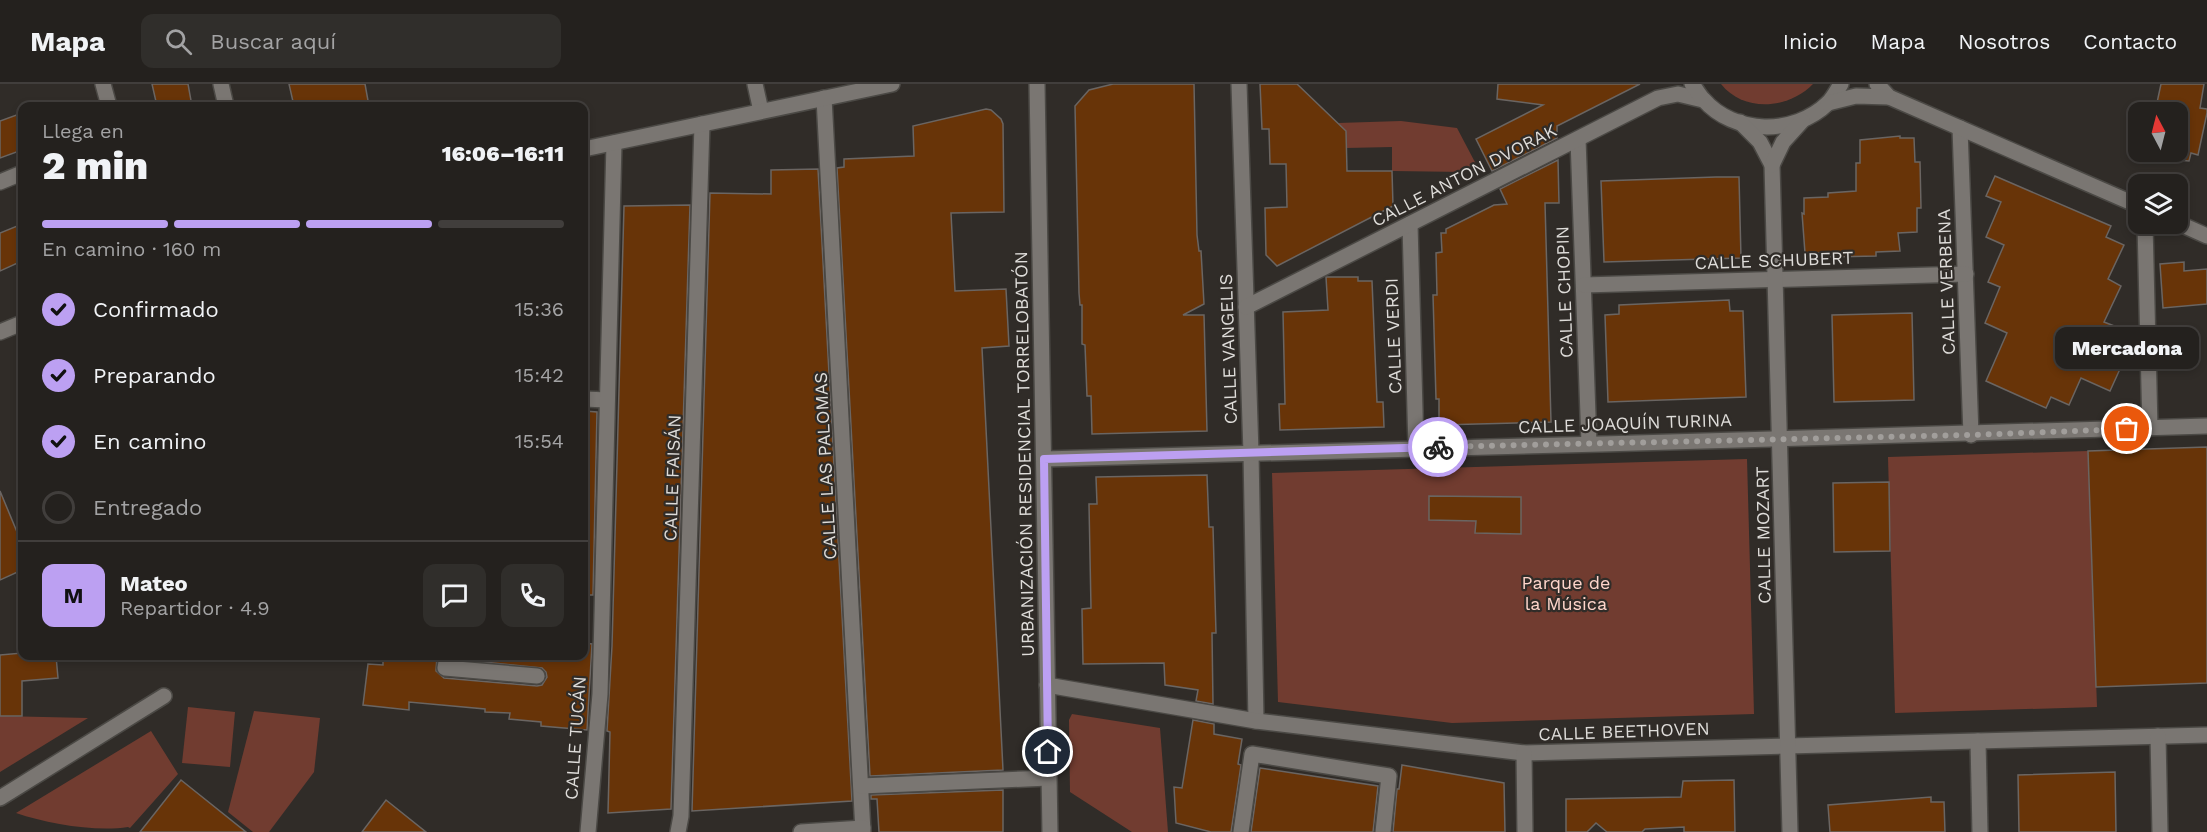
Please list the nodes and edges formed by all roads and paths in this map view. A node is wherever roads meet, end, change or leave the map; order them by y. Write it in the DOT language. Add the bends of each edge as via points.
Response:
graph roads {
  1 [pos="103,84"];
  2 [pos="221,84"];
  3 [pos="755,84"];
  4 [pos="892,84"];
  5 [pos="1036,84"];
  6 [pos="1239,84"];
  7 [pos="1692,84"];
  8 [pos="1841,84"];
  9 [pos="1877,84"];
  10 [pos="1889,97"];
  11 [pos="824,98"];
  12 [pos="1703,100"];
  13 [pos="108,102"];
  14 [pos="225,102"];
  15 [pos="1828,103"];
  16 [pos="761,111"];
  17 [pos="1803,120"];
  18 [pos="1740,122"];
  19 [pos="702,124"];
  20 [pos="1960,128"];
  21 [pos="1578,139"];
  22 [pos="614,143"];
  23 [pos="588,148"];
  24 [pos="1772,165"];
  25 [pos="18,175"];
  26 [pos="0,182"];
  27 [pos="2128,201"];
  28 [pos="1410,224"];
  29 [pos="2188,227"];
  30 [pos="2145,234"];
  31 [pos="2207,236"];
  32 [pos="1966,274"];
  33 [pos="1775,280"];
  34 [pos="1584,285"];
  35 [pos="1246,307"];
  36 [pos="18,325"];
  37 [pos="0,332"];
  38 [pos="588,399"];
  39 [pos="607,400"];
  40 [pos="2207,426"];
  41 [pos="2150,428"];
  42 [pos="1971,435"];
  43 [pos="1780,438"];
  44 [pos="1589,443"];
  45 [pos="1416,448"];
  46 [pos="1251,453"];
  47 [pos="1044,459"];
  48 [pos="446,660"];
  49 [pos="488,663"];
  50 [pos="537,676"];
  51 [pos="1047,685"];
  52 [pos="164,696"];
  53 [pos="1256,721"];
  54 [pos="2207,735"];
  55 [pos="2158,736"];
  56 [pos="1978,741"];
  57 [pos="1788,746"];
  58 [pos="1524,753"];
  59 [pos="1048,778"];
  60 [pos="861,786"];
  61 [pos="0,798"];
  62 [pos="1050,827"];
  63 [pos="863,830"];
  64 [pos="588,832"];
  65 [pos="678,832"];
  66 [pos="801,832"];
  67 [pos="1065,832"];
  68 [pos="1241,832"];
  69 [pos="1383,832"];
  70 [pos="1525,832"];
  71 [pos="1790,832"];
  72 [pos="1980,832"];
  73 [pos="2160,832"];
  1 -- 13 [label="street"];
  2 -- 14 [label="street"];
  3 -- 16 [label="street"];
  4 -- 11 [label="street"];
  5 -- 47 [label="street, URBANIZACIÓN RESIDENCIAL TORRELOBATÓN"];
  6 -- 35 [label="street, CALLE VANGELIS"];
  7 -- 12 [label="street"];
  8 -- 15 [label="street"];
  9 -- 10 [label="street"];
  10 -- 15 [label="street" via="1856,96"];
  10 -- 20 [label="street"];
  11 -- 16 [label="street"];
  11 -- 60 [label="street, CALLE LAS PALOMAS"];
  12 -- 18 [label="street" via="1723,116"];
  12 -- 21 [label="street, CALLE ANTON DVORAK" via="1678,94 1658,98"];
  15 -- 17 [label="street"];
  16 -- 19 [label="street"];
  17 -- 18 [label="street" via="1775,128"];
  17 -- 24 [label="street, CALLE MOZART" via="1783,142"];
  18 -- 24 [label="street, CALLE MOZART" via="1760,142"];
  19 -- 22 [label="street"];
  19 -- 65 [label="street, CALLE FAISÁN"];
  20 -- 27 [label="street"];
  20 -- 32 [label="street, CALLE VERBENA"];
  21 -- 28 [label="street, CALLE ANTON DVORAK"];
  21 -- 34 [label="street, CALLE CHOPIN"];
  22 -- 23 [label="street"];
  22 -- 39 [label="street, CALLE TUCÁN"];
  24 -- 33 [label="street, CALLE MOZART"];
  25 -- 26 [label="street"];
  28 -- 35 [label="street, CALLE ANTON DVORAK"];
  28 -- 45 [label="street, CALLE VERDI"];
  29 -- 31 [label="street"];
  30 -- 41 [label="street"];
  32 -- 33 [label="street, CALLE SCHUBERT"];
  32 -- 42 [label="street, CALLE VERBENA"];
  33 -- 34 [label="street, CALLE SCHUBERT"];
  33 -- 43 [label="street, CALLE MOZART"];
  34 -- 44 [label="street, CALLE CHOPIN"];
  35 -- 46 [label="street, CALLE VANGELIS"];
  36 -- 37 [label="street"];
  38 -- 39 [label="street"];
  39 -- 64 [label="street, CALLE TUCÁN" via="600,694"];
  40 -- 41 [label="street, CALLE JOAQUÍN TURINA"];
  41 -- 42 [label="street, CALLE JOAQUÍN TURINA"];
  42 -- 43 [label="street, CALLE JOAQUÍN TURINA"];
  43 -- 44 [label="street, CALLE JOAQUÍN TURINA"];
  43 -- 57 [label="street, CALLE MOZART"];
  44 -- 45 [label="street, CALLE JOAQUÍN TURINA"];
  45 -- 46 [label="street, CALLE JOAQUÍN TURINA"];
  46 -- 47 [label="street, CALLE JOAQUÍN TURINA"];
  46 -- 53 [label="street, CALLE VANGELIS"];
  47 -- 51 [label="street, URBANIZACIÓN RESIDENCIAL TORRELOBATÓN"];
  48 -- 49 [label="street" via="445,668"];
  49 -- 50 [label="street"];
  51 -- 53 [label="street, CALLE BEETHOVEN"];
  51 -- 59 [label="street, URBANIZACIÓN RESIDENCIAL TORRELOBATÓN"];
  52 -- 61 [label="street"];
  53 -- 58 [label="street, CALLE BEETHOVEN"];
  54 -- 55 [label="street, CALLE BEETHOVEN"];
  55 -- 56 [label="street, CALLE BEETHOVEN"];
  55 -- 73 [label="street"];
  56 -- 57 [label="street, CALLE BEETHOVEN"];
  56 -- 72 [label="street"];
  57 -- 58 [label="street, CALLE BEETHOVEN"];
  57 -- 71 [label="street, CALLE MOZART"];
  58 -- 70 [label="street"];
  59 -- 60 [label="street"];
  59 -- 62 [label="street, URBANIZACIÓN RESIDENCIAL TORRELOBATÓN"];
  60 -- 63 [label="street, CALLE LAS PALOMAS"];
  62 -- 67 [label="street, URBANIZACIÓN RESIDENCIAL TORRELOBATÓN"];
  63 -- 66 [label="street"];
  68 -- 69 [label="street" via="1252,754 1389,776"];
}
